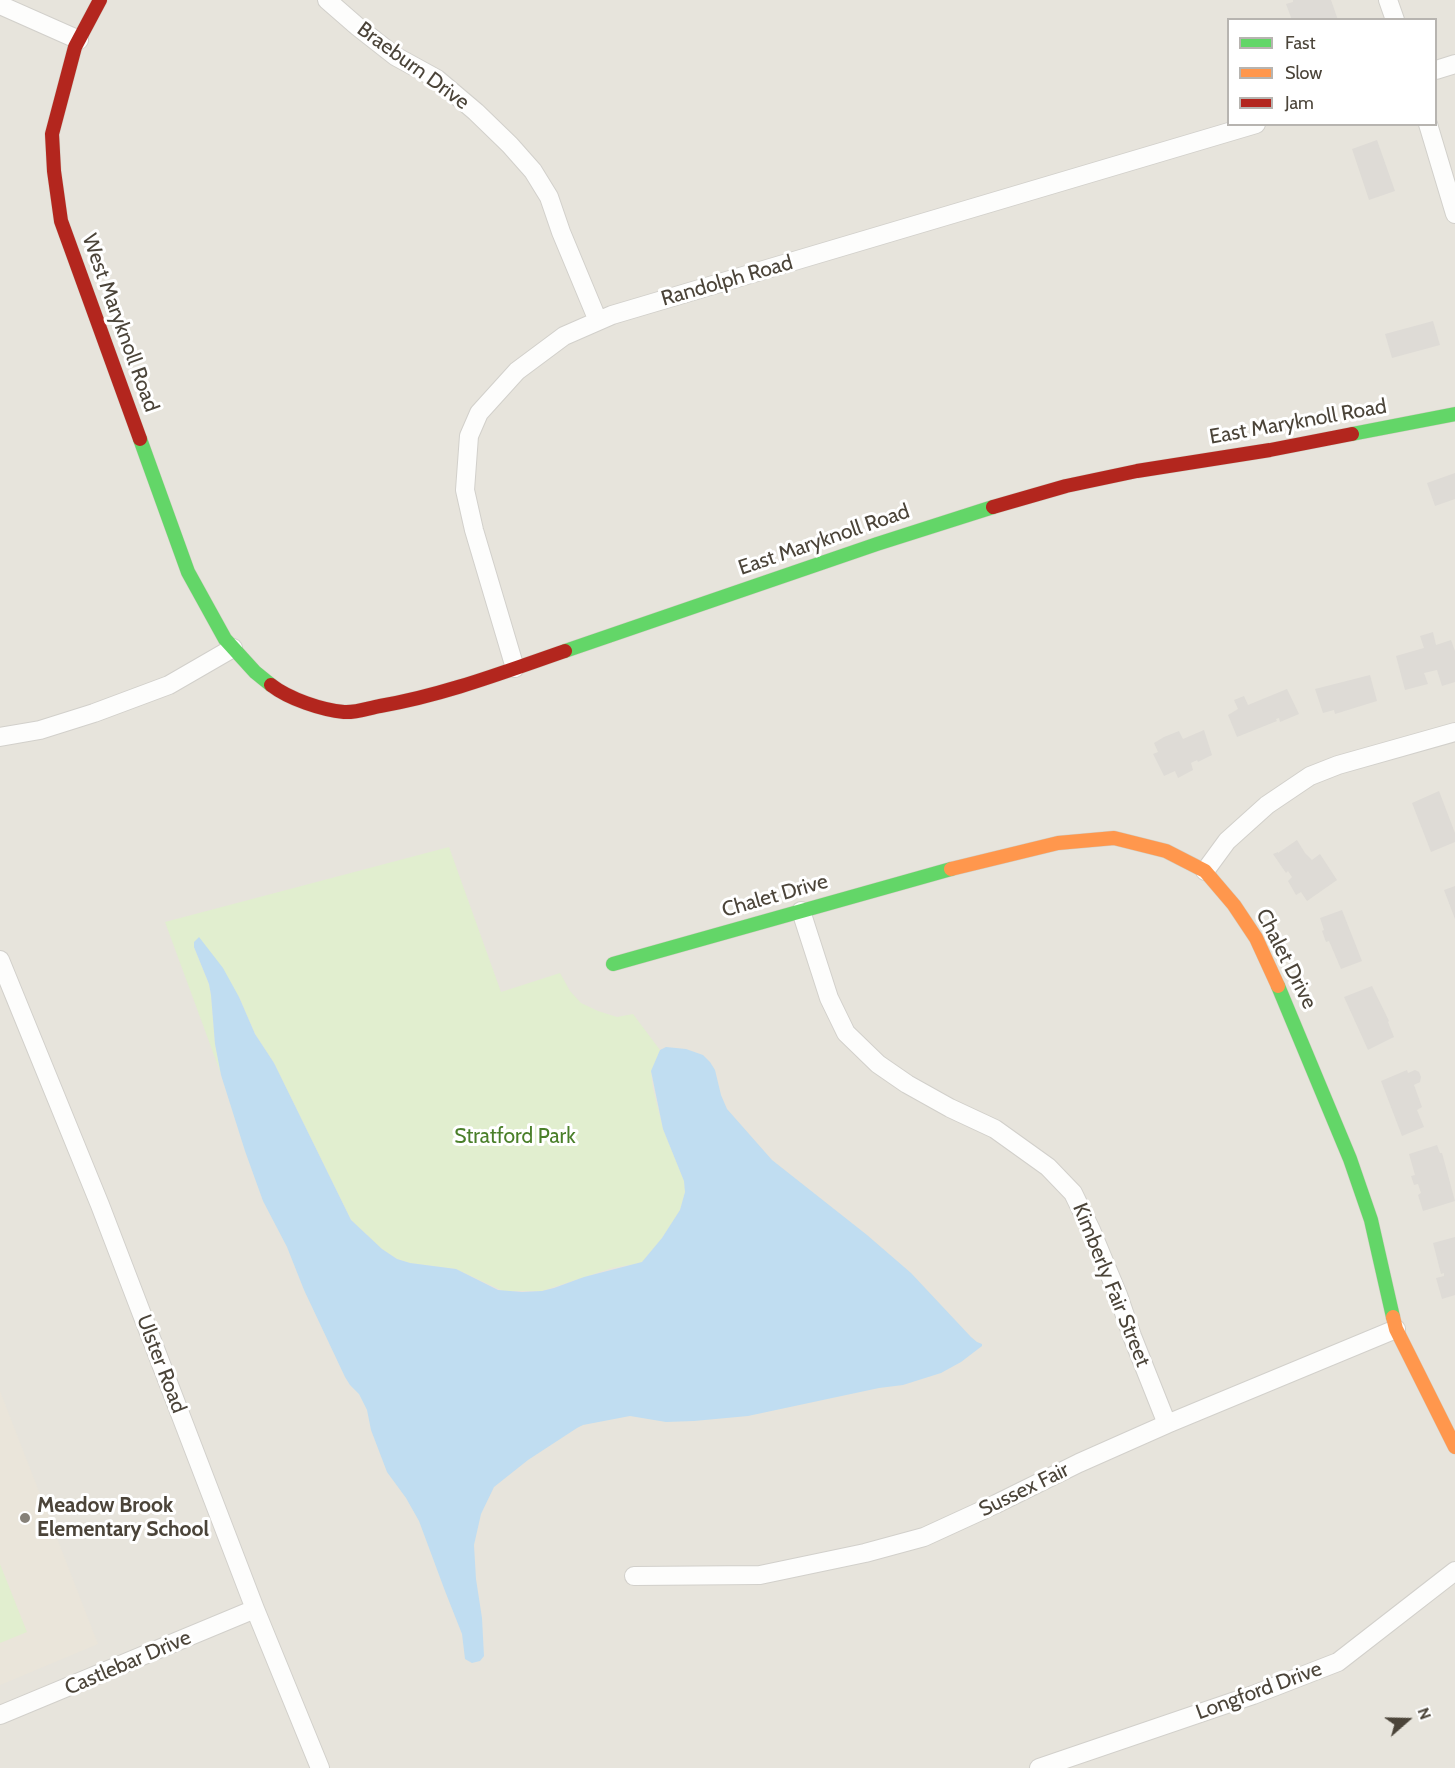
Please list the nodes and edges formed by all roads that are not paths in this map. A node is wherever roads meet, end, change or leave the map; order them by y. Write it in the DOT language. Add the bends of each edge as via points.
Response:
graph roads {
  1 [pos="100,0"];
  2 [pos="327,0"];
  3 [pos="1388,0"];
  4 [pos="0,5"];
  5 [pos="1394,18"];
  6 [pos="79,40"];
  7 [pos="1455,64"];
  8 [pos="1437,70"];
  9 [pos="1249,126"];
  10 [pos="1429,126"];
  11 [pos="1455,214"];
  12 [pos="598,321"];
  13 [pos="1455,414"];
  14 [pos="233,648"];
  15 [pos="515,668"];
  16 [pos="1455,732"];
  17 [pos="0,736"];
  18 [pos="1205,870"];
  19 [pos="801,911"];
  20 [pos="0,960"];
  21 [pos="613,964"];
  22 [pos="5,990"];
  23 [pos="1396,1329"];
  24 [pos="1167,1424"];
  25 [pos="1455,1447"];
  26 [pos="1455,1571"];
  27 [pos="634,1576"];
  28 [pos="255,1609"];
  29 [pos="0,1715"];
  30 [pos="320,1768"];
  31 [pos="1039,1768"];
  1 -- 6 [label="street, West Maryknoll Road"];
  2 -- 12 [label="street, Braeburn Drive" via="395,56 436,79 468,105 533,171 549,197"];
  3 -- 5 [label="street"];
  4 -- 6 [label="street"];
  6 -- 14 [label="street, West Maryknoll Road" via="52,134 62,221 188,572"];
  7 -- 8 [label="street"];
  9 -- 12 [label="street, Randolph Road"];
  10 -- 11 [label="street"];
  12 -- 15 [label="street, Randolph Road" via="564,336 517,371 479,412 469,436 465,490"];
  13 -- 15 [label="street, East Maryknoll Road" via="1134,472 1046,492 877,544"];
  14 -- 15 [label="street, East Maryknoll Road" via="279,691 319,707 346,712 448,692"];
  14 -- 17 [label="street" via="137,697 40,730"];
  16 -- 18 [label="street" via="1310,776 1267,805 1234,834"];
  18 -- 19 [label="street, Chalet Drive" via="1166,851 1114,838 1069,842 974,862"];
  18 -- 23 [label="street, Chalet Drive" via="1256,938 1333,1114 1371,1220"];
  19 -- 21 [label="street, Chalet Drive"];
  19 -- 24 [label="street, Kimberly Fair Street" via="829,998 846,1032 878,1064 950,1108 995,1129 1048,1167 1072,1193 1118,1295"];
  20 -- 22 [label="street, Ulster Road"];
  22 -- 28 [label="street, Ulster Road" via="100,1205"];
  23 -- 24 [label="street, Sussex Fair"];
  23 -- 25 [label="street, Chalet Drive"];
  24 -- 27 [label="street, Sussex Fair" via="924,1537 760,1575"];
  26 -- 31 [label="street, Longford Drive" via="1338,1662"];
  28 -- 29 [label="street, Castlebar Drive"];
  28 -- 30 [label="street, Ulster Road"];
}
